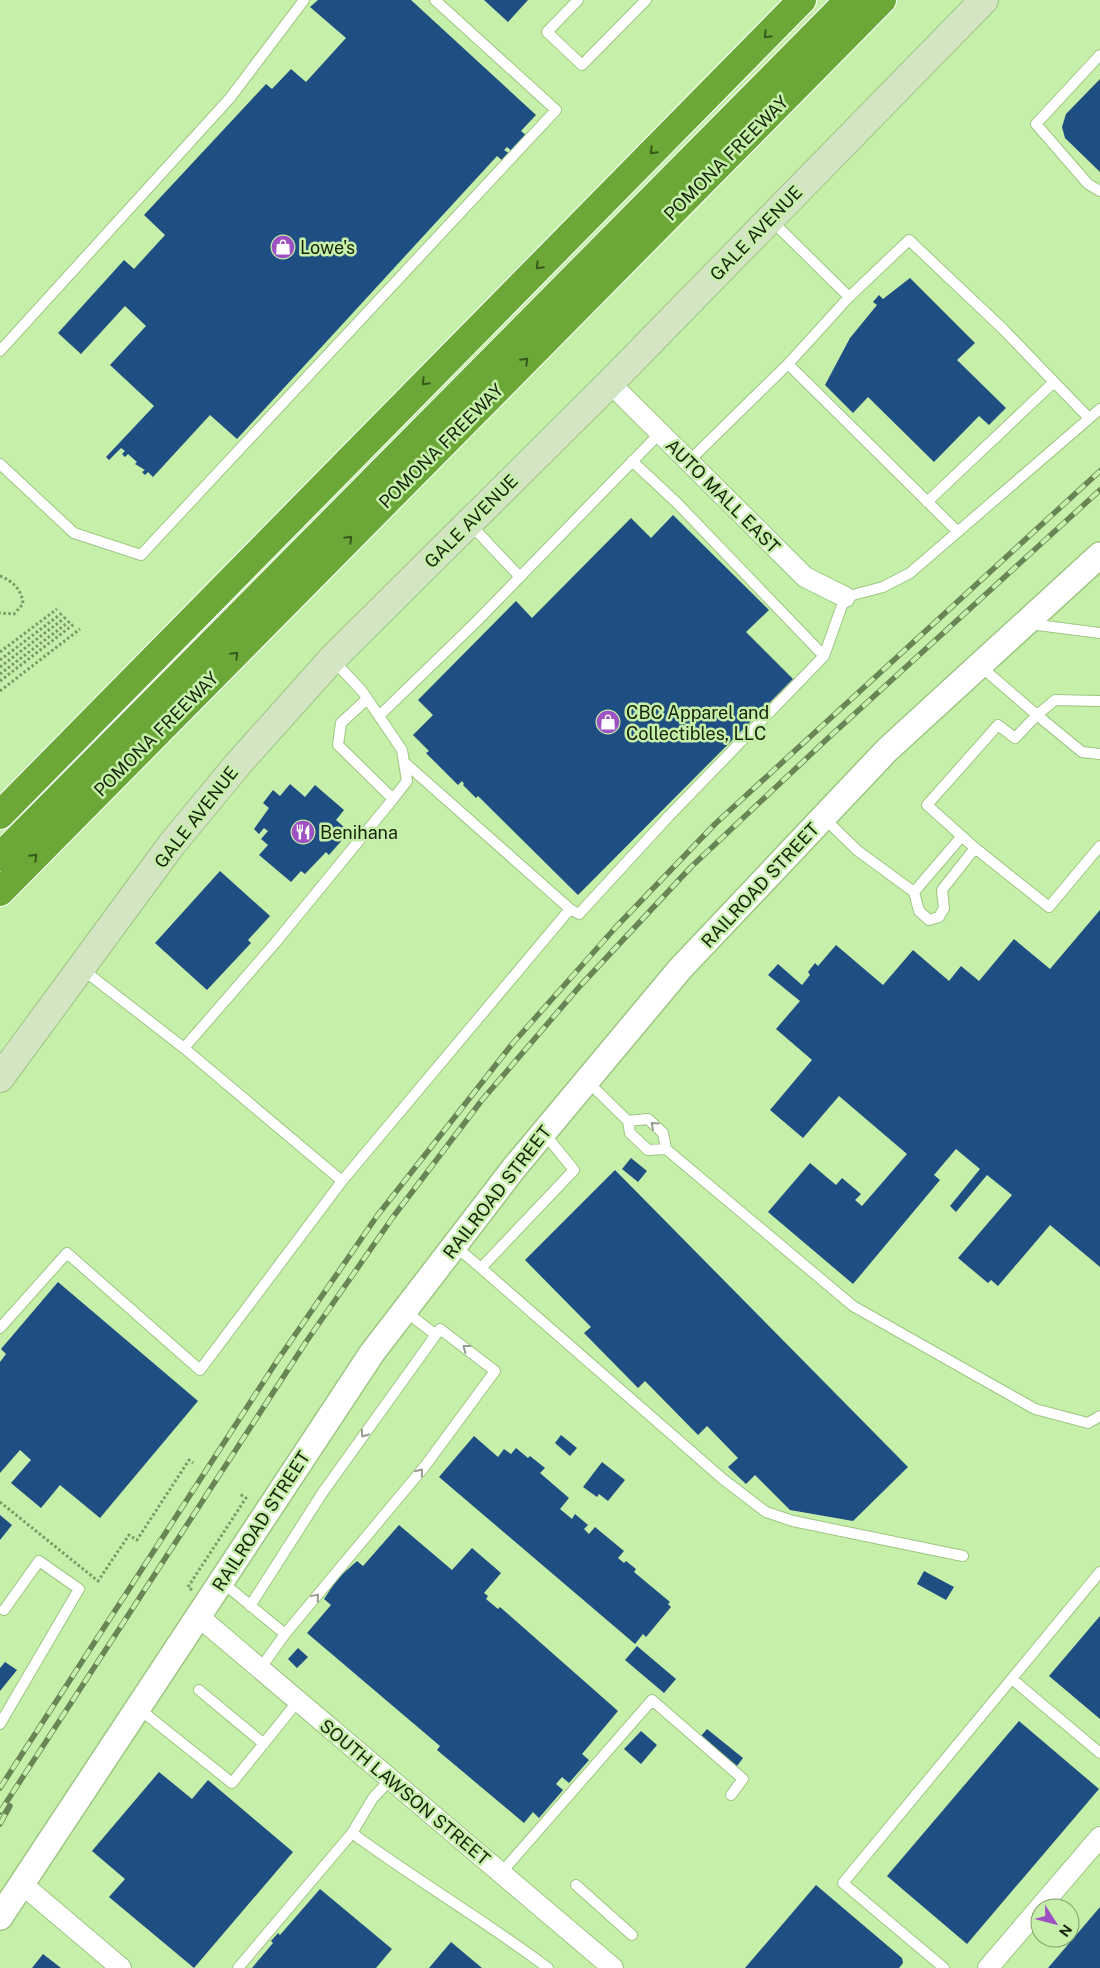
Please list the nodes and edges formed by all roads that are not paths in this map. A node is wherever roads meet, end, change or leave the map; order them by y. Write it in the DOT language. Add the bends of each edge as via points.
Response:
graph roads {
  1 [pos="304,0"];
  2 [pos="435,0"];
  3 [pos="578,0"];
  4 [pos="646,0"];
  5 [pos="802,0"];
  6 [pos="833,0"];
  7 [pos="849,0"];
  8 [pos="882,0"];
  9 [pos="984,0"];
  10 [pos="1100,55"];
  11 [pos="1100,191"];
  12 [pos="770,219"];
  13 [pos="849,297"];
  14 [pos="0,351"];
  15 [pos="788,364"];
  16 [pos="610,382"];
  17 [pos="1054,382"];
  18 [pos="1100,409"];
  19 [pos="1088,418"];
  20 [pos="660,433"];
  21 [pos="632,461"];
  22 [pos="689,461"];
  23 [pos="0,464"];
  24 [pos="927,502"];
  25 [pos="469,522"];
  26 [pos="957,531"];
  27 [pos="1100,555"];
  28 [pos="519,576"];
  29 [pos="845,597"];
  30 [pos="1024,623"];
  31 [pos="1100,633"];
  32 [pos="824,656"];
  33 [pos="332,659"];
  34 [pos="979,665"];
  35 [pos="367,699"];
  36 [pos="1100,702"];
  37 [pos="1037,714"];
  38 [pos="379,716"];
  39 [pos="1100,754"];
  40 [pos="404,762"];
  41 [pos="393,799"];
  42 [pos="0,815"];
  43 [pos="823,817"];
  44 [pos="962,836"];
  45 [pos="0,840"];
  46 [pos="1100,846"];
  47 [pos="975,848"];
  48 [pos="0,857"];
  49 [pos="0,892"];
  50 [pos="914,892"];
  51 [pos="570,909"];
  52 [pos="81,969"];
  53 [pos="184,1048"];
  54 [pos="0,1078"];
  55 [pos="587,1081"];
  56 [pos="628,1121"];
  57 [pos="543,1133"];
  58 [pos="666,1149"];
  59 [pos="342,1181"];
  60 [pos="454,1246"];
  61 [pos="481,1268"];
  62 [pos="404,1311"];
  63 [pos="0,1328"];
  64 [pos="436,1335"];
  65 [pos="1100,1416"];
  66 [pos="964,1556"];
  67 [pos="1100,1572"];
  68 [pos="221,1581"];
  69 [pos="250,1606"];
  70 [pos="4,1610"];
  71 [pos="198,1616"];
  72 [pos="285,1634"];
  73 [pos="260,1668"];
  74 [pos="1012,1679"];
  75 [pos="199,1690"];
  76 [pos="298,1701"];
  77 [pos="138,1708"];
  78 [pos="0,1724"];
  79 [pos="264,1744"];
  80 [pos="1100,1753"];
  81 [pos="390,1779"];
  82 [pos="731,1795"];
  83 [pos="352,1833"];
  84 [pos="1100,1838"];
  85 [pos="501,1873"];
  86 [pos="22,1884"];
  87 [pos="576,1885"];
  88 [pos="0,1917"];
  89 [pos="632,1935"];
  90 [pos="122,1968"];
  91 [pos="238,1968"];
  92 [pos="548,1968"];
  93 [pos="613,1968"];
  94 [pos="944,1968"];
  95 [pos="988,1968"];
  1 -- 14 [label="lane" via="230,98"];
  2 -- 23 [label="lane" via="556,110 148,548 141,555 74,532"];
  3 -- 4 [label="lane" via="547,32 582,65"];
  5 -- 42 [label="highway, one-way"];
  6 -- 45 [label="highway"];
  7 -- 48 [label="highway"];
  49 -- 8 [label="highway, POMONA FREEWAY, one-way"];
  9 -- 12 [label="main road, GALE AVENUE"];
  10 -- 11 [label="lane" via="1036,124 1088,184"];
  12 -- 13 [label="lane"];
  12 -- 16 [label="main road, GALE AVENUE"];
  13 -- 15 [label="lane"];
  13 -- 17 [label="lane" via="909,240"];
  15 -- 22 [label="lane"];
  15 -- 24 [label="lane"];
  16 -- 20 [label="street, AUTO MALL EAST"];
  16 -- 25 [label="main road, GALE AVENUE"];
  17 -- 19 [label="lane"];
  17 -- 24 [label="lane"];
  18 -- 19 [label="lane"];
  19 -- 26 [label="lane"];
  20 -- 21 [label="lane"];
  20 -- 22 [label="street, AUTO MALL EAST"];
  21 -- 28 [label="lane"];
  21 -- 32 [label="lane" via="677,503"];
  22 -- 29 [label="street, AUTO MALL EAST" via="805,577"];
  24 -- 26 [label="lane"];
  25 -- 28 [label="lane"];
  25 -- 33 [label="main road, GALE AVENUE"];
  26 -- 29 [label="lane" via="910,572 883,587"];
  27 -- 30 [label="street, RAILROAD STREET"];
  28 -- 38 [label="lane"];
  29 -- 32 [label="lane"];
  30 -- 31 [label="lane"];
  30 -- 34 [label="street, RAILROAD STREET"];
  32 -- 51 [label="lane" via="579,914"];
  33 -- 35 [label="lane"];
  33 -- 52 [label="main road, GALE AVENUE" via="172,844"];
  34 -- 37 [label="lane"];
  34 -- 43 [label="street, RAILROAD STREET" via="887,750"];
  35 -- 38 [label="lane"];
  35 -- 41 [label="lane" via="341,723 338,745"];
  36 -- 37 [label="lane" via="1055,700"];
  37 -- 39 [label="lane" via="1082,752"];
  37 -- 44 [label="lane" via="1015,738 998,725 927,804"];
  38 -- 40 [label="lane" via="402,750"];
  40 -- 41 [label="lane" via="407,781"];
  40 -- 51 [label="lane"];
  41 -- 53 [label="lane"];
  43 -- 50 [label="lane" via="858,851"];
  43 -- 55 [label="street, RAILROAD STREET" via="680,969"];
  44 -- 47 [label="lane"];
  44 -- 50 [label="lane"];
  46 -- 47 [label="lane" via="1048,907"];
  47 -- 50 [label="lane" via="942,890 944,908 939,917 928,920 919,911"];
  51 -- 59 [label="lane"];
  52 -- 53 [label="lane"];
  52 -- 54 [label="main road, GALE AVENUE"];
  53 -- 59 [label="lane"];
  55 -- 56 [label="lane"];
  55 -- 57 [label="street, RAILROAD STREET"];
  56 -- 58 [label="lane" via="630,1133 648,1150"];
  58 -- 56 [label="lane, one-way" via="663,1133 648,1119"];
  57 -- 60 [label="street, RAILROAD STREET"];
  57 -- 61 [label="lane" via="574,1170"];
  58 -- 65 [label="lane" via="854,1306 1036,1409 1088,1422"];
  59 -- 63 [label="lane" via="200,1370 66,1252"];
  60 -- 61 [label="lane"];
  60 -- 62 [label="street, RAILROAD STREET"];
  61 -- 66 [label="lane" via="724,1480 766,1512 793,1521"];
  62 -- 64 [label="lane"];
  62 -- 68 [label="street, RAILROAD STREET" via="372,1353"];
  64 -- 69 [label="lane, one-way" via="323,1492"];
  72 -- 64 [label="lane, one-way" via="425,1466 495,1371 440,1329"];
  67 -- 74 [label="lane"];
  68 -- 69 [label="lane"];
  68 -- 71 [label="street, RAILROAD STREET"];
  69 -- 72 [label="lane"];
  70 -- 78 [label="lane" via="39,1561 79,1589"];
  71 -- 73 [label="street, SOUTH LAWSON STREET"];
  71 -- 77 [label="street, RAILROAD STREET"];
  72 -- 73 [label="lane"];
  73 -- 76 [label="street, SOUTH LAWSON STREET"];
  74 -- 80 [label="lane"];
  74 -- 94 [label="lane" via="843,1883"];
  75 -- 79 [label="lane"];
  76 -- 79 [label="lane"];
  76 -- 81 [label="street, SOUTH LAWSON STREET"];
  77 -- 79 [label="lane" via="232,1783"];
  77 -- 86 [label="street, RAILROAD STREET"];
  81 -- 83 [label="lane" via="373,1798"];
  81 -- 85 [label="street, SOUTH LAWSON STREET"];
  82 -- 85 [label="lane" via="744,1779 652,1700"];
  83 -- 91 [label="lane"];
  83 -- 92 [label="lane" via="405,1872 489,1924"];
  84 -- 95 [label="street"];
  85 -- 93 [label="street, SOUTH LAWSON STREET"];
  86 -- 88 [label="street, RAILROAD STREET"];
  86 -- 90 [label="street"];
  87 -- 89 [label="lane"];
}
